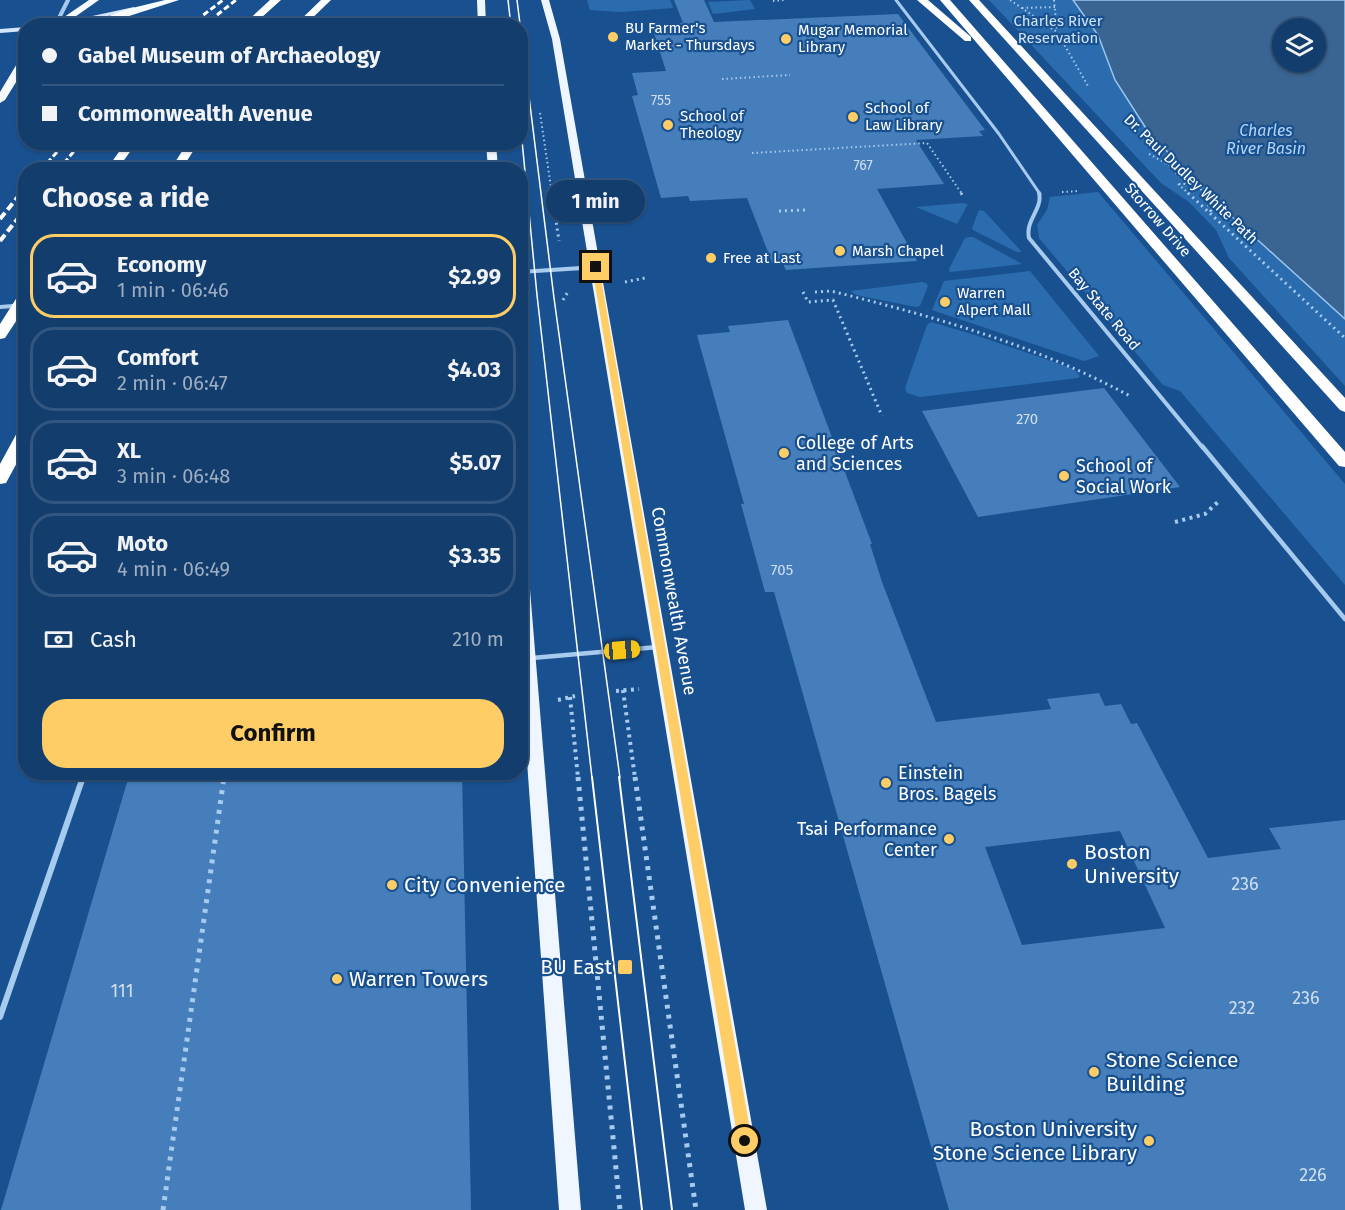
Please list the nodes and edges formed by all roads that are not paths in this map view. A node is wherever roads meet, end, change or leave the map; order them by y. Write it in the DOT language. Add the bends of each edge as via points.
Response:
graph roads {
  1 [pos="68,0"];
  2 [pos="95,0"];
  3 [pos="175,0"];
  4 [pos="276,0"];
  5 [pos="326,0"];
  6 [pos="481,0"];
  7 [pos="544,0"];
  8 [pos="896,0"];
  9 [pos="922,0"];
  10 [pos="945,0"];
  11 [pos="974,0"];
  12 [pos="148,6"];
  13 [pos="57,18"];
  14 [pos="65,18"];
  15 [pos="88,18"];
  16 [pos="112,18"];
  17 [pos="255,18"];
  18 [pos="307,18"];
  19 [pos="482,18"];
  20 [pos="18,30"];
  21 [pos="0,31"];
  22 [pos="1000,64"];
  23 [pos="18,72"];
  24 [pos="0,100"];
  25 [pos="596,267"];
  26 [pos="528,271"];
  27 [pos="18,306"];
  28 [pos="0,307"];
  29 [pos="18,307"];
  30 [pos="0,335"];
  31 [pos="1345,407"];
  32 [pos="18,446"];
  33 [pos="1345,462"];
  34 [pos="0,479"];
  35 [pos="1345,619"];
  36 [pos="660,647"];
  37 [pos="528,659"];
  38 [pos="528,707"];
  39 [pos="82,780"];
  40 [pos="0,1017"];
  41 [pos="570,1210"];
  42 [pos="756,1210"];
  1 -- 13 [label="street"];
  2 -- 14 [label="highway"];
  3 -- 12 [label="highway"];
  4 -- 17 [label="highway"];
  5 -- 18 [label="highway"];
  6 -- 19 [label="main road"];
  7 -- 25 [label="main road, Commonwealth Avenue" via="556,39"];
  8 -- 35 [label="lane, Bay State Road" via="1039,192 1041,200 1028,223 1029,238"];
  9 -- 22 [label="highway"];
  10 -- 22 [label="highway, Storrow Drive"];
  11 -- 31 [label="highway, Storrow Drive"];
  12 -- 15 [label="main road"];
  12 -- 16 [label="highway"];
  20 -- 21 [label="main road"];
  22 -- 33 [label="highway, Storrow Drive"];
  23 -- 24 [label="highway"];
  25 -- 26 [label="street"];
  25 -- 36 [label="main road, Commonwealth Avenue"];
  27 -- 28 [label="street"];
  29 -- 30 [label="highway"];
  32 -- 34 [label="highway"];
  36 -- 37 [label="lane"];
  36 -- 42 [label="main road, Commonwealth Avenue"];
  38 -- 41 [label="main road"];
  39 -- 40 [label="lane"];
}
